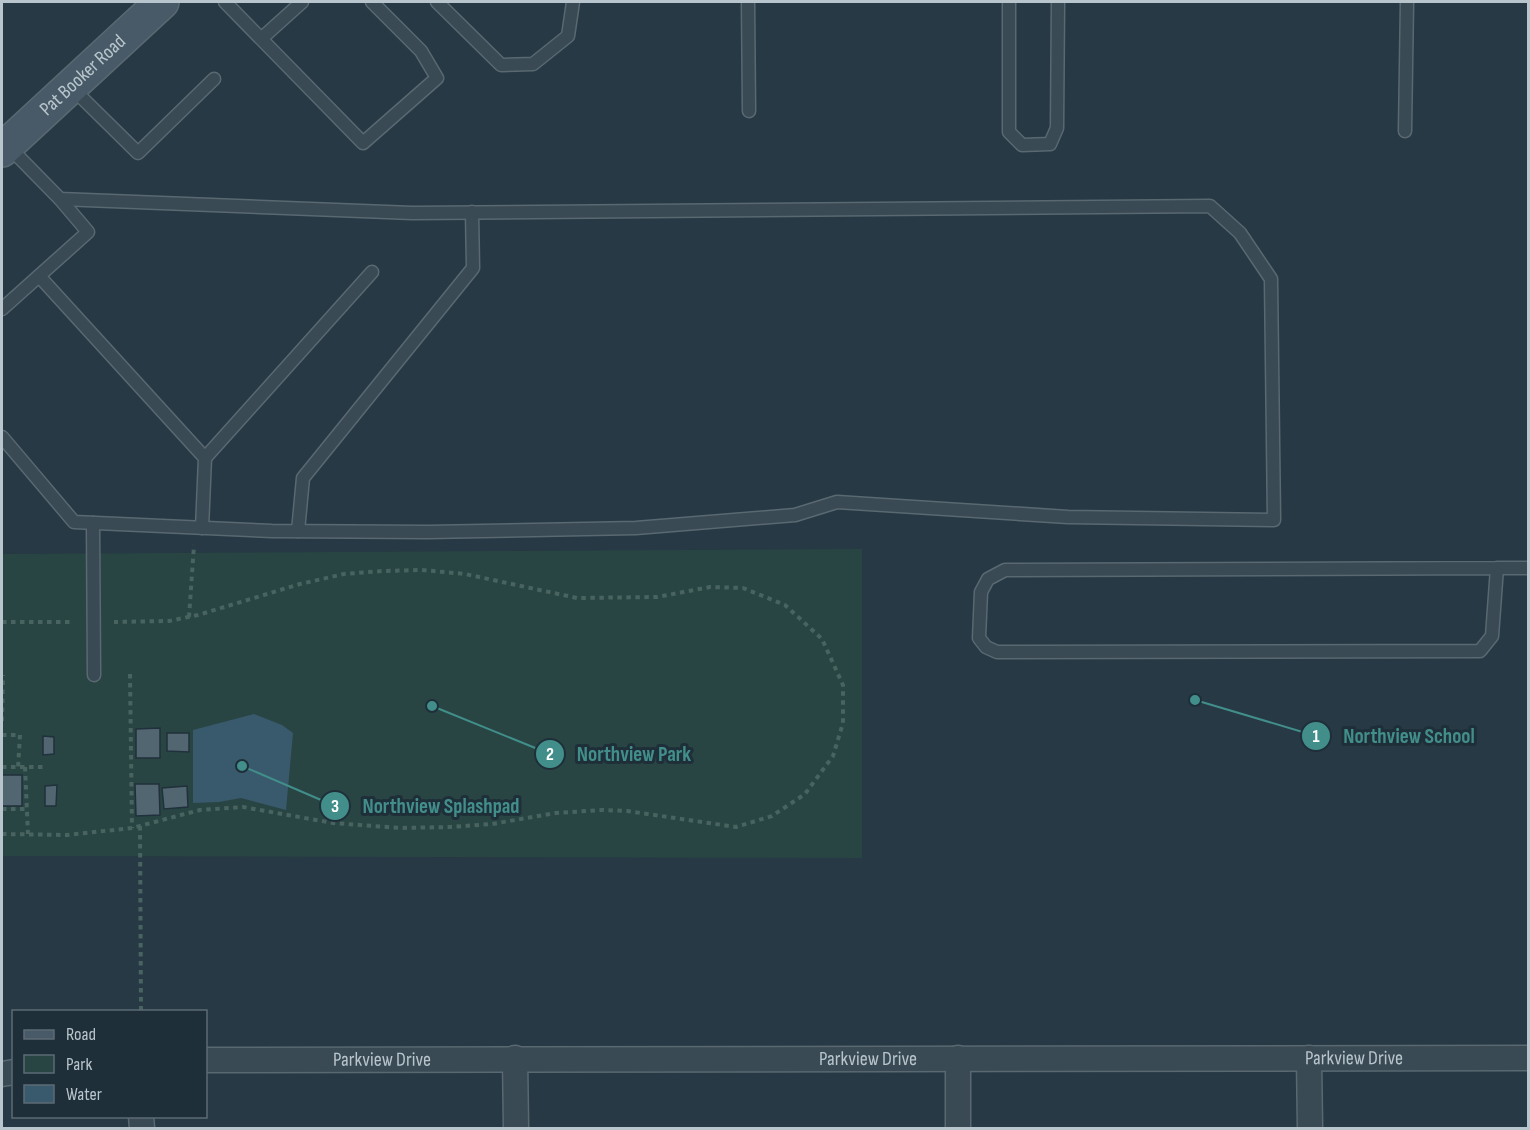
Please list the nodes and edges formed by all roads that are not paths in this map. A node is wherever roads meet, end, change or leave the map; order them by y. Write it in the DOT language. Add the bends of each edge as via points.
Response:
graph roads {
  1 [pos="162,2"];
  2 [pos="225,2"];
  3 [pos="302,2"];
  4 [pos="372,2"];
  5 [pos="437,2"];
  6 [pos="573,2"];
  7 [pos="748,2"];
  8 [pos="1009,2"];
  9 [pos="1058,2"];
  10 [pos="1407,2"];
  11 [pos="262,38"];
  12 [pos="214,79"];
  13 [pos="70,86"];
  14 [pos="749,111"];
  15 [pos="1405,131"];
  16 [pos="4,147"];
  17 [pos="60,200"];
  18 [pos="472,212"];
  19 [pos="372,272"];
  20 [pos="39,276"];
  21 [pos="2,309"];
  22 [pos="2,437"];
  23 [pos="206,458"];
  24 [pos="93,523"];
  25 [pos="199,528"];
  26 [pos="298,531"];
  27 [pos="1497,568"];
  28 [pos="1528,568"];
  29 [pos="94,675"];
  30 [pos="515,1058"];
  31 [pos="958,1058"];
  32 [pos="1309,1058"];
  33 [pos="1528,1058"];
  34 [pos="207,1060"];
  35 [pos="516,1128"];
  36 [pos="958,1128"];
  37 [pos="1310,1128"];
  1 -- 13 [label="main road, Pat Booker Road"];
  2 -- 11 [label="lane"];
  3 -- 11 [label="lane"];
  4 -- 11 [label="lane" via="421,51 437,78 363,143"];
  5 -- 6 [label="lane" via="501,65 533,64 568,36"];
  7 -- 14 [label="lane"];
  8 -- 9 [label="lane" via="1009,132 1022,145 1050,144 1058,128"];
  10 -- 15 [label="lane"];
  12 -- 13 [label="lane" via="138,153"];
  13 -- 16 [label="main road, Pat Booker Road"];
  16 -- 17 [label="lane"];
  17 -- 18 [label="lane"];
  17 -- 20 [label="lane" via="88,232"];
  18 -- 26 [label="lane" via="473,268 303,478"];
  18 -- 26 [label="lane" via="1210,207 1240,233 1271,279 1274,520 1068,518 837,502 795,515 636,528"];
  19 -- 23 [label="lane"];
  20 -- 21 [label="lane"];
  20 -- 23 [label="lane"];
  22 -- 24 [label="lane" via="74,522"];
  23 -- 25 [label="lane"];
  24 -- 25 [label="lane"];
  24 -- 29 [label="lane"];
  25 -- 26 [label="lane"];
  27 -- 27 [label="lane" via="1005,570 988,579 981,592 980,638 986,647 997,652 1480,651 1492,636"];
  27 -- 28 [label="lane"];
  30 -- 31 [label="street, Parkview Drive"];
  30 -- 34 [label="street, Parkview Drive"];
  30 -- 35 [label="street"];
  31 -- 32 [label="street, Parkview Drive"];
  31 -- 36 [label="street"];
  32 -- 33 [label="street, Parkview Drive"];
  32 -- 37 [label="street"];
}
